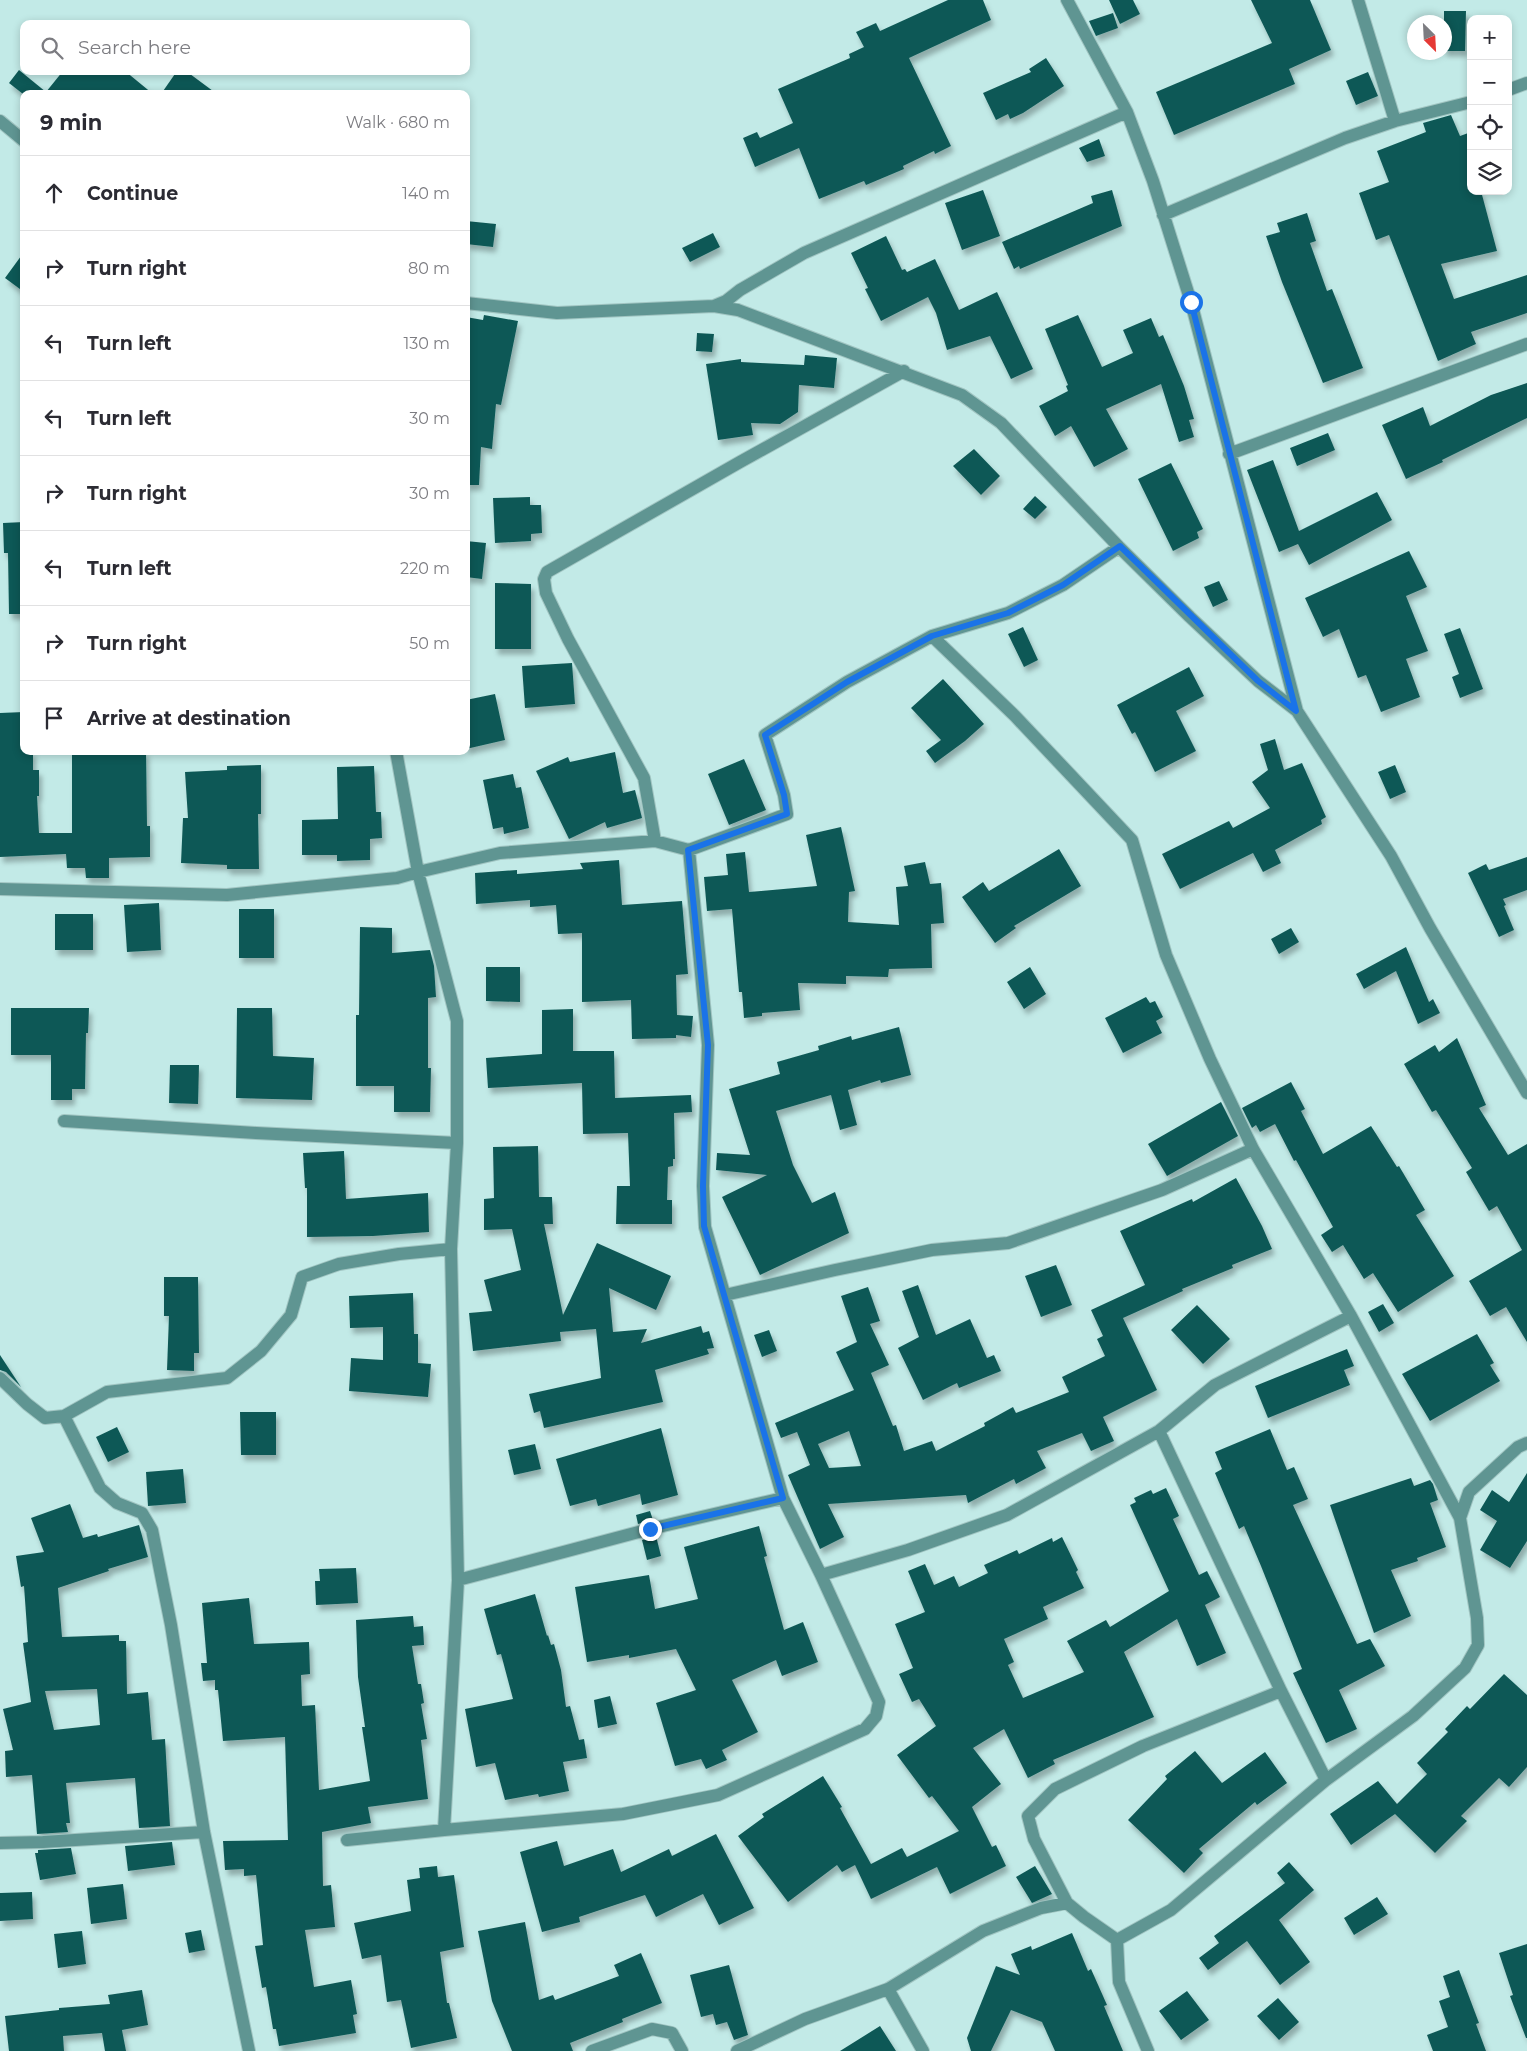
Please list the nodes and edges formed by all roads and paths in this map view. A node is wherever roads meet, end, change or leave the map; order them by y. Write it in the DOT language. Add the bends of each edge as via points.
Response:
graph roads {
  1 [pos="1067,0"];
  2 [pos="1358,0"];
  3 [pos="1527,83"];
  4 [pos="1512,89"];
  5 [pos="1467,103"];
  6 [pos="1127,112"];
  7 [pos="0,121"];
  8 [pos="1396,121"];
  9 [pos="20,138"];
  10 [pos="1163,214"];
  11 [pos="470,303"];
  12 [pos="714,306"];
  13 [pos="1527,344"];
  14 [pos="904,372"];
  15 [pos="1229,454"];
  16 [pos="1120,546"];
  17 [pos="932,636"];
  18 [pos="1296,711"];
  19 [pos="397,755"];
  20 [pos="655,841"];
  21 [pos="688,850"];
  22 [pos="418,872"];
  23 [pos="0,889"];
  24 [pos="1527,1093"];
  25 [pos="64,1121"];
  26 [pos="457,1143"];
  27 [pos="1253,1148"];
  28 [pos="451,1249"];
  29 [pos="725,1295"];
  30 [pos="1350,1316"];
  31 [pos="0,1378"];
  32 [pos="64,1416"];
  33 [pos="1159,1431"];
  34 [pos="1527,1442"];
  35 [pos="783,1498"];
  36 [pos="1460,1518"];
  37 [pos="821,1574"];
  38 [pos="458,1580"];
  39 [pos="1281,1691"];
  40 [pos="1326,1780"];
  41 [pos="444,1830"];
  42 [pos="204,1832"];
  43 [pos="347,1840"];
  44 [pos="0,1843"];
  45 [pos="1067,1903"];
  46 [pos="1117,1940"];
  47 [pos="888,1989"];
  48 [pos="249,2051"];
  49 [pos="592,2051"];
  50 [pos="682,2051"];
  51 [pos="737,2051"];
  52 [pos="923,2051"];
  53 [pos="1148,2051"];
  1 -- 6 [label="street"];
  2 -- 8 [label="street"];
  3 -- 4 [label="street"];
  5 -- 8 [label="street"];
  6 -- 10 [label="street"];
  6 -- 12 [label="street" via="804,253"];
  7 -- 9 [label="street"];
  8 -- 10 [label="street" via="1344,138"];
  10 -- 15 [label="street" via="1191,302"];
  11 -- 12 [label="street" via="557,312"];
  12 -- 14 [label="street" via="738,310"];
  13 -- 15 [label="street"];
  14 -- 16 [label="street" via="962,395 1001,423"];
  14 -- 20 [label="street" via="547,572 544,587 553,609 644,778"];
  15 -- 18 [label="street"];
  16 -- 17 [label="street" via="1063,585 1008,613"];
  16 -- 18 [label="street" via="1258,681"];
  17 -- 21 [label="street" via="847,682 765,735 787,814"];
  17 -- 27 [label="street" via="1016,716 1132,840 1166,955 1210,1059"];
  18 -- 24 [label="street" via="1391,856"];
  19 -- 22 [label="street"];
  20 -- 21 [label="street"];
  20 -- 22 [label="street" via="500,853"];
  21 -- 29 [label="street" via="708,1045 704,1226"];
  22 -- 23 [label="street" via="397,878 227,894"];
  22 -- 26 [label="street" via="457,1021"];
  25 -- 26 [label="street"];
  26 -- 28 [label="street"];
  27 -- 29 [label="street" via="1162,1190 1008,1243 932,1250"];
  27 -- 30 [label="street"];
  28 -- 32 [label="street" via="338,1264 302,1277 291,1315 261,1351 227,1378 107,1392"];
  28 -- 38 [label="street"];
  29 -- 35 [label="street"];
  30 -- 33 [label="street" via="1215,1385"];
  30 -- 36 [label="street"];
  31 -- 32 [label="street" via="46,1418"];
  32 -- 42 [label="street" via="100,1488 117,1503 142,1513 152,1530"];
  33 -- 37 [label="street" via="1007,1514 908,1550"];
  33 -- 39 [label="street"];
  34 -- 36 [label="street" via="1469,1492"];
  35 -- 37 [label="street"];
  35 -- 38 [label="street"];
  36 -- 40 [label="street" via="1477,1618 1478,1645 1465,1668 1413,1716"];
  37 -- 41 [label="street" via="879,1702 876,1716 865,1729 718,1795 623,1814"];
  38 -- 41 [label="street"];
  39 -- 40 [label="street"];
  39 -- 45 [label="street" via="1143,1746 1055,1788 1028,1816 1034,1838"];
  40 -- 46 [label="street" via="1171,1910"];
  41 -- 43 [label="street"];
  42 -- 44 [label="street"];
  42 -- 48 [label="street"];
  45 -- 46 [label="street"];
  45 -- 47 [label="street" via="1041,1908 983,1931"];
  46 -- 53 [label="street" via="1120,1982"];
  47 -- 51 [label="street" via="805,2019"];
  47 -- 52 [label="street"];
  49 -- 50 [label="street" via="652,2029 672,2034"];
}
